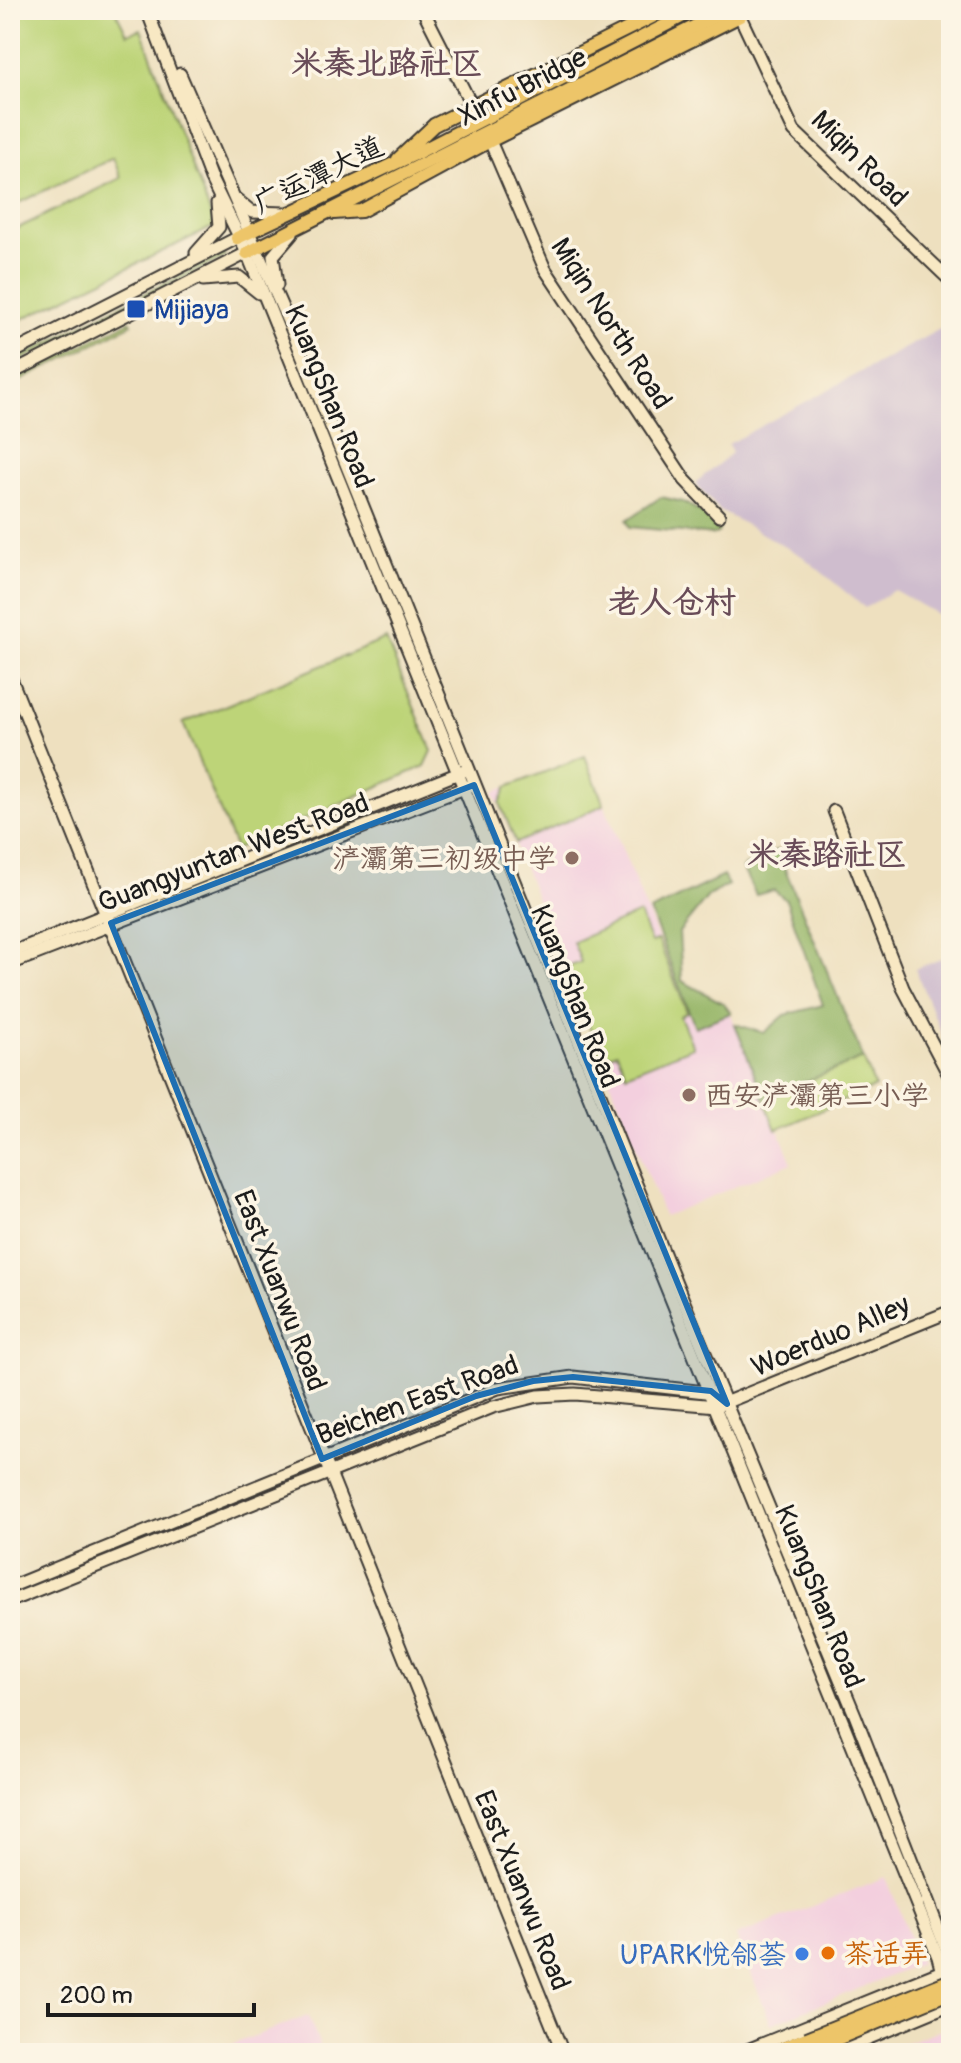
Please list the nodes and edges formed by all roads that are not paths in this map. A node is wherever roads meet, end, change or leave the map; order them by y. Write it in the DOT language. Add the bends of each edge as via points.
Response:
graph roads {
  1 [pos="147,10"];
  2 [pos="154,10"];
  3 [pos="423,10"];
  4 [pos="666,10"];
  5 [pos="695,10"];
  6 [pos="727,10"];
  7 [pos="739,13"];
  8 [pos="472,106"];
  9 [pos="490,141"];
  10 [pos="421,157"];
  11 [pos="392,165"];
  12 [pos="211,179"];
  13 [pos="226,184"];
  14 [pos="293,211"];
  15 [pos="327,213"];
  16 [pos="309,222"];
  17 [pos="242,236"];
  18 [pos="251,250"];
  19 [pos="179,266"];
  20 [pos="951,281"];
  21 [pos="191,283"];
  22 [pos="269,312"];
  23 [pos="284,313"];
  24 [pos="10,354"];
  25 [pos="10,374"];
  26 [pos="719,516"];
  27 [pos="10,676"];
  28 [pos="464,771"];
  29 [pos="470,786"];
  30 [pos="834,811"];
  31 [pos="109,919"];
  32 [pos="10,953"];
  33 [pos="10,964"];
  34 [pos="951,1079"];
  35 [pos="951,1311"];
  36 [pos="711,1391"];
  37 [pos="722,1405"];
  38 [pos="322,1459"];
  39 [pos="328,1474"];
  40 [pos="10,1587"];
  41 [pos="10,1601"];
  42 [pos="949,1970"];
  43 [pos="950,2002"];
  44 [pos="805,2047"];
  45 [pos="563,2053"];
  46 [pos="740,2053"];
  47 [pos="774,2053"];
  48 [pos="833,2053"];
  1 -- 12 [label="street, KuangShan Road"];
  2 -- 13 [label="street, KuangShan Road"];
  3 -- 8 [label="street"];
  4 -- 8 [label="main road"];
  5 -- 10 [label="main road, Xinfu Bridge"];
  6 -- 10 [label="main road, Xinfu Bridge"];
  7 -- 9 [label="main road"];
  7 -- 20 [label="street, Miqin Road" via="794,131"];
  8 -- 11 [label="main road" via="434,125"];
  9 -- 15 [label="main road" via="361,211"];
  9 -- 26 [label="street, Miqin North Road" via="545,269 685,480"];
  10 -- 11 [label="main road, 广运潭大道"];
  10 -- 15 [label="main road, 广运潭大道"];
  11 -- 14 [label="main road, 广运潭大道"];
  12 -- 17 [label="street, KuangShan Road"];
  12 -- 19 [label="street" via="219,227"];
  13 -- 14 [label="street" via="252,212"];
  13 -- 17 [label="street, KuangShan Road"];
  14 -- 17 [label="main road, 广运潭大道"];
  15 -- 16 [label="main road, 广运潭大道"];
  16 -- 18 [label="main road, 广运潭大道"];
  16 -- 23 [label="street" via="273,256"];
  17 -- 18 [label="street, KuangShan Road"];
  17 -- 19 [label="street"];
  18 -- 21 [label="street"];
  18 -- 22 [label="street, KuangShan Road"];
  18 -- 23 [label="street, KuangShan Road"];
  19 -- 24 [label="street"];
  21 -- 22 [label="street" via="239,277 254,287"];
  21 -- 25 [label="street"];
  22 -- 28 [label="street, KuangShan Road"];
  23 -- 28 [label="street, KuangShan Road"];
  27 -- 31 [label="street, East Xuanwu Road"];
  28 -- 29 [label="street, KuangShan Road"];
  28 -- 31 [label="street, Guangyuntan West Road"];
  29 -- 31 [label="street, Guangyuntan West Road"];
  29 -- 36 [label="street, KuangShan Road"];
  29 -- 37 [label="street, KuangShan Road"];
  30 -- 34 [label="street" via="903,988"];
  31 -- 32 [label="street, Guangyuntan West Road"];
  31 -- 33 [label="street, Guangyuntan West Road"];
  31 -- 38 [label="street, East Xuanwu Road"];
  35 -- 37 [label="street, Woerduo Alley"];
  36 -- 37 [label="street"];
  36 -- 38 [label="street, Beichen East Road" via="573,1377 533,1381 476,1396"];
  37 -- 39 [label="street, Beichen East Road" via="593,1394 538,1396 493,1407"];
  37 -- 42 [label="street, KuangShan Road"];
  38 -- 39 [label="street, East Xuanwu Road"];
  38 -- 40 [label="street, Beichen East Road"];
  39 -- 41 [label="street, Beichen East Road"];
  39 -- 45 [label="street, East Xuanwu Road"];
  42 -- 43 [label="street, KuangShan Road"];
  42 -- 44 [label="highway, bridge"];
  42 -- 46 [label="street"];
  43 -- 44 [label="highway, bridge"];
  43 -- 48 [label="street"];
  44 -- 47 [label="highway"];
}
